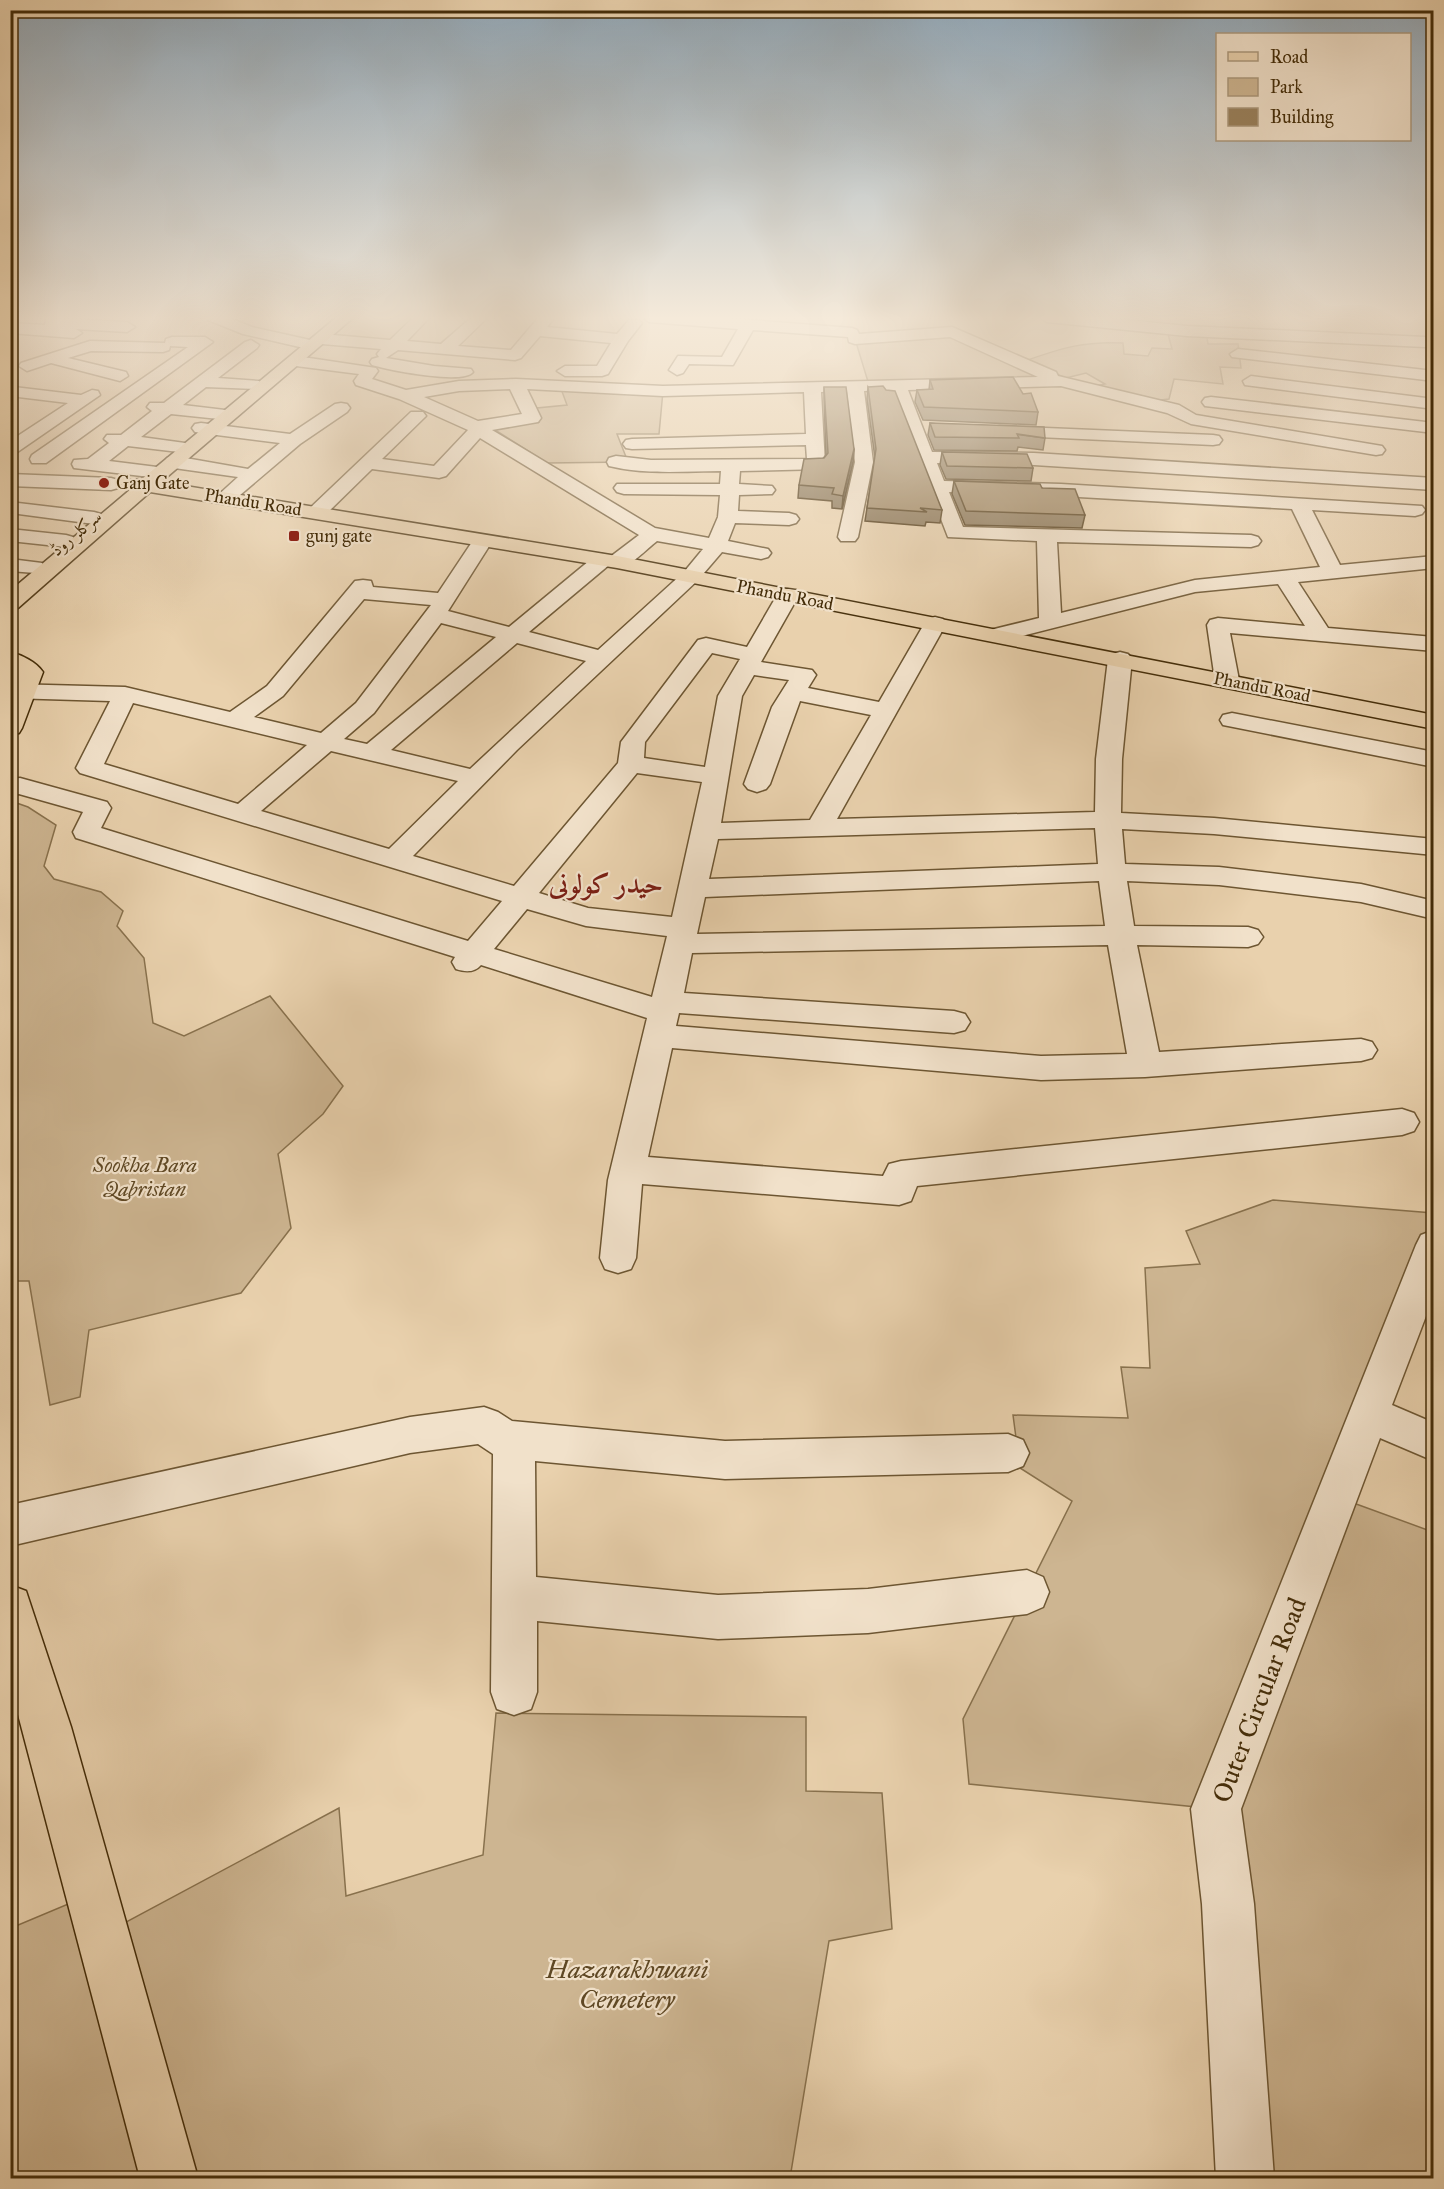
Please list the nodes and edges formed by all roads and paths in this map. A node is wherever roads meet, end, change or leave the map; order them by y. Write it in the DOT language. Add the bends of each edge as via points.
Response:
graph roads {
  1 [pos="56,419"];
  2 [pos="95,419"];
  3 [pos="153,419"];
  4 [pos="198,419"];
  5 [pos="216,419"];
  6 [pos="217,419"];
  7 [pos="325,419"];
  8 [pos="414,419"];
  9 [pos="456,419"];
  10 [pos="526,419"];
  11 [pos="814,419"];
  12 [pos="863,419"];
  13 [pos="911,419"];
  14 [pos="1191,419"];
  15 [pos="1288,419"];
  16 [pos="1361,419"];
  17 [pos="211,424"];
  18 [pos="914,427"];
  19 [pos="936,428"];
  20 [pos="1434,428"];
  21 [pos="477,429"];
  22 [pos="981,429"];
  23 [pos="1279,434"];
  24 [pos="73,435"];
  25 [pos="284,438"];
  26 [pos="815,439"];
  27 [pos="1213,440"];
  28 [pos="125,441"];
  29 [pos="632,444"];
  30 [pos="13,448"];
  31 [pos="1376,450"];
  32 [pos="177,454"];
  33 [pos="926,457"];
  34 [pos="39,459"];
  35 [pos="616,462"];
  36 [pos="368,463"];
  37 [pos="92,465"];
  38 [pos="731,466"];
  39 [pos="1226,470"];
  40 [pos="241,472"];
  41 [pos="10,480"];
  42 [pos="143,481"];
  43 [pos="58,482"];
  44 [pos="1434,484"];
  45 [pos="937,486"];
  46 [pos="624,488"];
  47 [pos="730,490"];
  48 [pos="765,490"];
  49 [pos="226,497"];
  50 [pos="1235,500"];
  51 [pos="1299,503"];
  52 [pos="1415,510"];
  53 [pos="14,512"];
  54 [pos="317,512"];
  55 [pos="728,517"];
  56 [pos="94,518"];
  57 [pos="789,519"];
  58 [pos="653,534"];
  59 [pos="10,535"];
  60 [pos="1047,535"];
  61 [pos="849,537"];
  62 [pos="483,540"];
  63 [pos="1251,541"];
  64 [pos="716,546"];
  65 [pos="58,547"];
  66 [pos="10,549"];
  67 [pos="761,553"];
  68 [pos="609,561"];
  69 [pos="1434,562"];
  70 [pos="10,565"];
  71 [pos="35,567"];
  72 [pos="1332,571"];
  73 [pos="691,576"];
  74 [pos="1274,577"];
  75 [pos="10,587"];
  76 [pos="788,595"];
  77 [pos="10,603"];
  78 [pos="440,608"];
  79 [pos="1050,623"];
  80 [pos="935,624"];
  81 [pos="1316,624"];
  82 [pos="1434,624"];
  83 [pos="514,635"];
  84 [pos="998,635"];
  85 [pos="1434,644"];
  86 [pos="603,658"];
  87 [pos="10,659"];
  88 [pos="1120,659"];
  89 [pos="750,661"];
  90 [pos="1227,681"];
  91 [pos="17,691"];
  92 [pos="793,692"];
  93 [pos="125,694"];
  94 [pos="886,711"];
  95 [pos="236,720"];
  96 [pos="1232,720"];
  97 [pos="1434,722"];
  98 [pos="10,728"];
  99 [pos="327,742"];
  100 [pos="372,753"];
  101 [pos="1434,760"];
  102 [pos="631,764"];
  103 [pos="716,776"];
  104 [pos="477,778"];
  105 [pos="756,784"];
  106 [pos="10,787"];
  107 [pos="242,814"];
  108 [pos="1108,820"];
  109 [pos="819,828"];
  110 [pos="706,831"];
  111 [pos="1434,847"];
  112 [pos="394,860"];
  113 [pos="1114,872"];
  114 [pos="692,889"];
  115 [pos="520,898"];
  116 [pos="1434,910"];
  117 [pos="1121,935"];
  118 [pos="681,936"];
  119 [pos="1248,937"];
  120 [pos="470,958"];
  121 [pos="663,1017"];
  122 [pos="954,1022"];
  123 [pos="1361,1050"];
  124 [pos="1145,1065"];
  125 [pos="1402,1122"];
  126 [pos="628,1169"];
  127 [pos="1434,1245"];
  128 [pos="618,1258"];
  129 [pos="1424,1295"];
  130 [pos="1368,1414"];
  131 [pos="514,1440"];
  132 [pos="1434,1443"];
  133 [pos="1008,1453"];
  134 [pos="10,1526"];
  135 [pos="1027,1592"];
  136 [pos="513,1597"];
  137 [pos="10,1607"];
  138 [pos="514,1692"];
  139 [pos="169,2178"];
  140 [pos="1245,2178"];
  1 -- 30 [label="street"];
  2 -- 24 [label="street"];
  3 -- 28 [label="street"];
  4 -- 17 [label="street"];
  5 -- 17 [label="main road"];
  6 -- 17 [label="main road"];
  7 -- 49 [label="street"];
  8 -- 36 [label="street"];
  9 -- 21 [label="street"];
  10 -- 21 [label="street"];
  11 -- 26 [label="street"];
  12 -- 61 [label="street" via="864,462"];
  13 -- 18 [label="street"];
  14 -- 23 [label="street"];
  14 -- 27 [label="street"];
  15 -- 23 [label="street"];
  16 -- 20 [label="street"];
  17 -- 25 [label="street"];
  17 -- 32 [label="main road"];
  18 -- 19 [label="street"];
  18 -- 33 [label="street"];
  21 -- 36 [label="street" via="439,472"];
  21 -- 58 [label="street"];
  22 -- 27 [label="street"];
  23 -- 31 [label="street"];
  24 -- 28 [label="street"];
  24 -- 34 [label="street"];
  26 -- 29 [label="street"];
  26 -- 38 [label="street" via="816,465"];
  27 -- 39 [label="street"];
  28 -- 32 [label="street"];
  28 -- 37 [label="street"];
  30 -- 34 [label="street"];
  32 -- 40 [label="street"];
  32 -- 42 [label="main road"];
  33 -- 39 [label="street"];
  33 -- 45 [label="street"];
  34 -- 37 [label="street"];
  35 -- 38 [label="street"];
  36 -- 54 [label="street"];
  37 -- 42 [label="street"];
  38 -- 47 [label="street"];
  39 -- 44 [label="street"];
  39 -- 50 [label="street"];
  41 -- 43 [label="street"];
  42 -- 43 [label="street"];
  42 -- 49 [label="main road, Phandu Road"];
  42 -- 56 [label="main road, سرکلر روڈ"];
  42 -- 77 [label="main road"];
  43 -- 53 [label="street"];
  45 -- 50 [label="street"];
  45 -- 60 [label="street" via="955,533"];
  46 -- 47 [label="street"];
  47 -- 48 [label="street"];
  47 -- 55 [label="street"];
  49 -- 54 [label="main road, Phandu Road"];
  50 -- 51 [label="street"];
  50 -- 63 [label="street"];
  51 -- 52 [label="street"];
  51 -- 72 [label="street"];
  53 -- 56 [label="street"];
  54 -- 62 [label="main road, Phandu Road"];
  55 -- 57 [label="street"];
  55 -- 64 [label="street"];
  56 -- 65 [label="main road, سرکلر روڈ"];
  58 -- 64 [label="street"];
  58 -- 68 [label="street"];
  59 -- 65 [label="street"];
  60 -- 63 [label="street"];
  60 -- 79 [label="street"];
  62 -- 68 [label="main road, Phandu Road"];
  62 -- 78 [label="street"];
  63 -- 74 [label="street"];
  64 -- 67 [label="street"];
  64 -- 73 [label="street"];
  65 -- 66 [label="street"];
  65 -- 71 [label="main road, سرکلر روڈ"];
  68 -- 73 [label="main road, Phandu Road"];
  68 -- 83 [label="street"];
  69 -- 72 [label="street"];
  70 -- 71 [label="street"];
  71 -- 75 [label="main road, سرکلر روڈ"];
  72 -- 74 [label="street"];
  73 -- 76 [label="main road, Phandu Road"];
  73 -- 86 [label="street"];
  74 -- 79 [label="street" via="1196,586"];
  74 -- 81 [label="street"];
  76 -- 80 [label="main road, Phandu Road"];
  76 -- 89 [label="street"];
  78 -- 83 [label="street"];
  78 -- 95 [label="street" via="360,589 275,691"];
  78 -- 99 [label="street" via="365,708"];
  79 -- 84 [label="street"];
  80 -- 84 [label="main road, Phandu Road"];
  80 -- 94 [label="street"];
  81 -- 82 [label="street"];
  81 -- 85 [label="street"];
  81 -- 90 [label="street" via="1218,625"];
  83 -- 86 [label="street"];
  83 -- 100 [label="street"];
  84 -- 88 [label="main road, Phandu Road"];
  86 -- 104 [label="street"];
  87 -- 91 [label="main road" via="31,672"];
  88 -- 90 [label="main road, Phandu Road"];
  88 -- 108 [label="street" via="1108,768"];
  89 -- 92 [label="street" via="804,675"];
  89 -- 102 [label="street" via="706,645 633,742"];
  89 -- 103 [label="street" via="730,696"];
  90 -- 97 [label="main road, Phandu Road"];
  91 -- 93 [label="street"];
  91 -- 98 [label="main road"];
  92 -- 94 [label="street"];
  92 -- 105 [label="street"];
  93 -- 95 [label="street"];
  93 -- 107 [label="street" via="89,768"];
  94 -- 109 [label="street"];
  95 -- 99 [label="street"];
  96 -- 101 [label="street"];
  99 -- 100 [label="street"];
  99 -- 107 [label="street"];
  100 -- 104 [label="street"];
  102 -- 103 [label="street"];
  102 -- 115 [label="street"];
  103 -- 110 [label="street"];
  104 -- 112 [label="street"];
  106 -- 120 [label="street" via="20,786 98,808 86,832"];
  107 -- 112 [label="street"];
  108 -- 109 [label="street"];
  108 -- 111 [label="street"];
  108 -- 113 [label="street"];
  109 -- 110 [label="street"];
  110 -- 114 [label="street"];
  112 -- 115 [label="street"];
  113 -- 114 [label="street"];
  113 -- 116 [label="street" via="1231,877 1361,893"];
  113 -- 117 [label="street"];
  114 -- 118 [label="street"];
  115 -- 118 [label="street" via="586,918"];
  115 -- 120 [label="street"];
  117 -- 118 [label="street"];
  117 -- 119 [label="street"];
  117 -- 124 [label="street"];
  118 -- 121 [label="street"];
  120 -- 121 [label="street"];
  121 -- 122 [label="street"];
  121 -- 124 [label="street" via="1041,1068"];
  121 -- 126 [label="street"];
  123 -- 124 [label="street"];
  125 -- 126 [label="street" via="901,1174 899,1191"];
  126 -- 128 [label="street"];
  127 -- 129 [label="street, Outer Circular Road"];
  129 -- 130 [label="street, Outer Circular Road"];
  130 -- 132 [label="street"];
  130 -- 140 [label="street, Outer Circular Road" via="1216,1809 1228,1904"];
  131 -- 133 [label="street" via="725,1460"];
  131 -- 134 [label="street" via="504,1439 484,1425 411,1435"];
  131 -- 136 [label="street"];
  135 -- 136 [label="street" via="868,1611 718,1617"];
  136 -- 138 [label="street"];
  137 -- 139 [label="main road" via="47,1727"];
}
